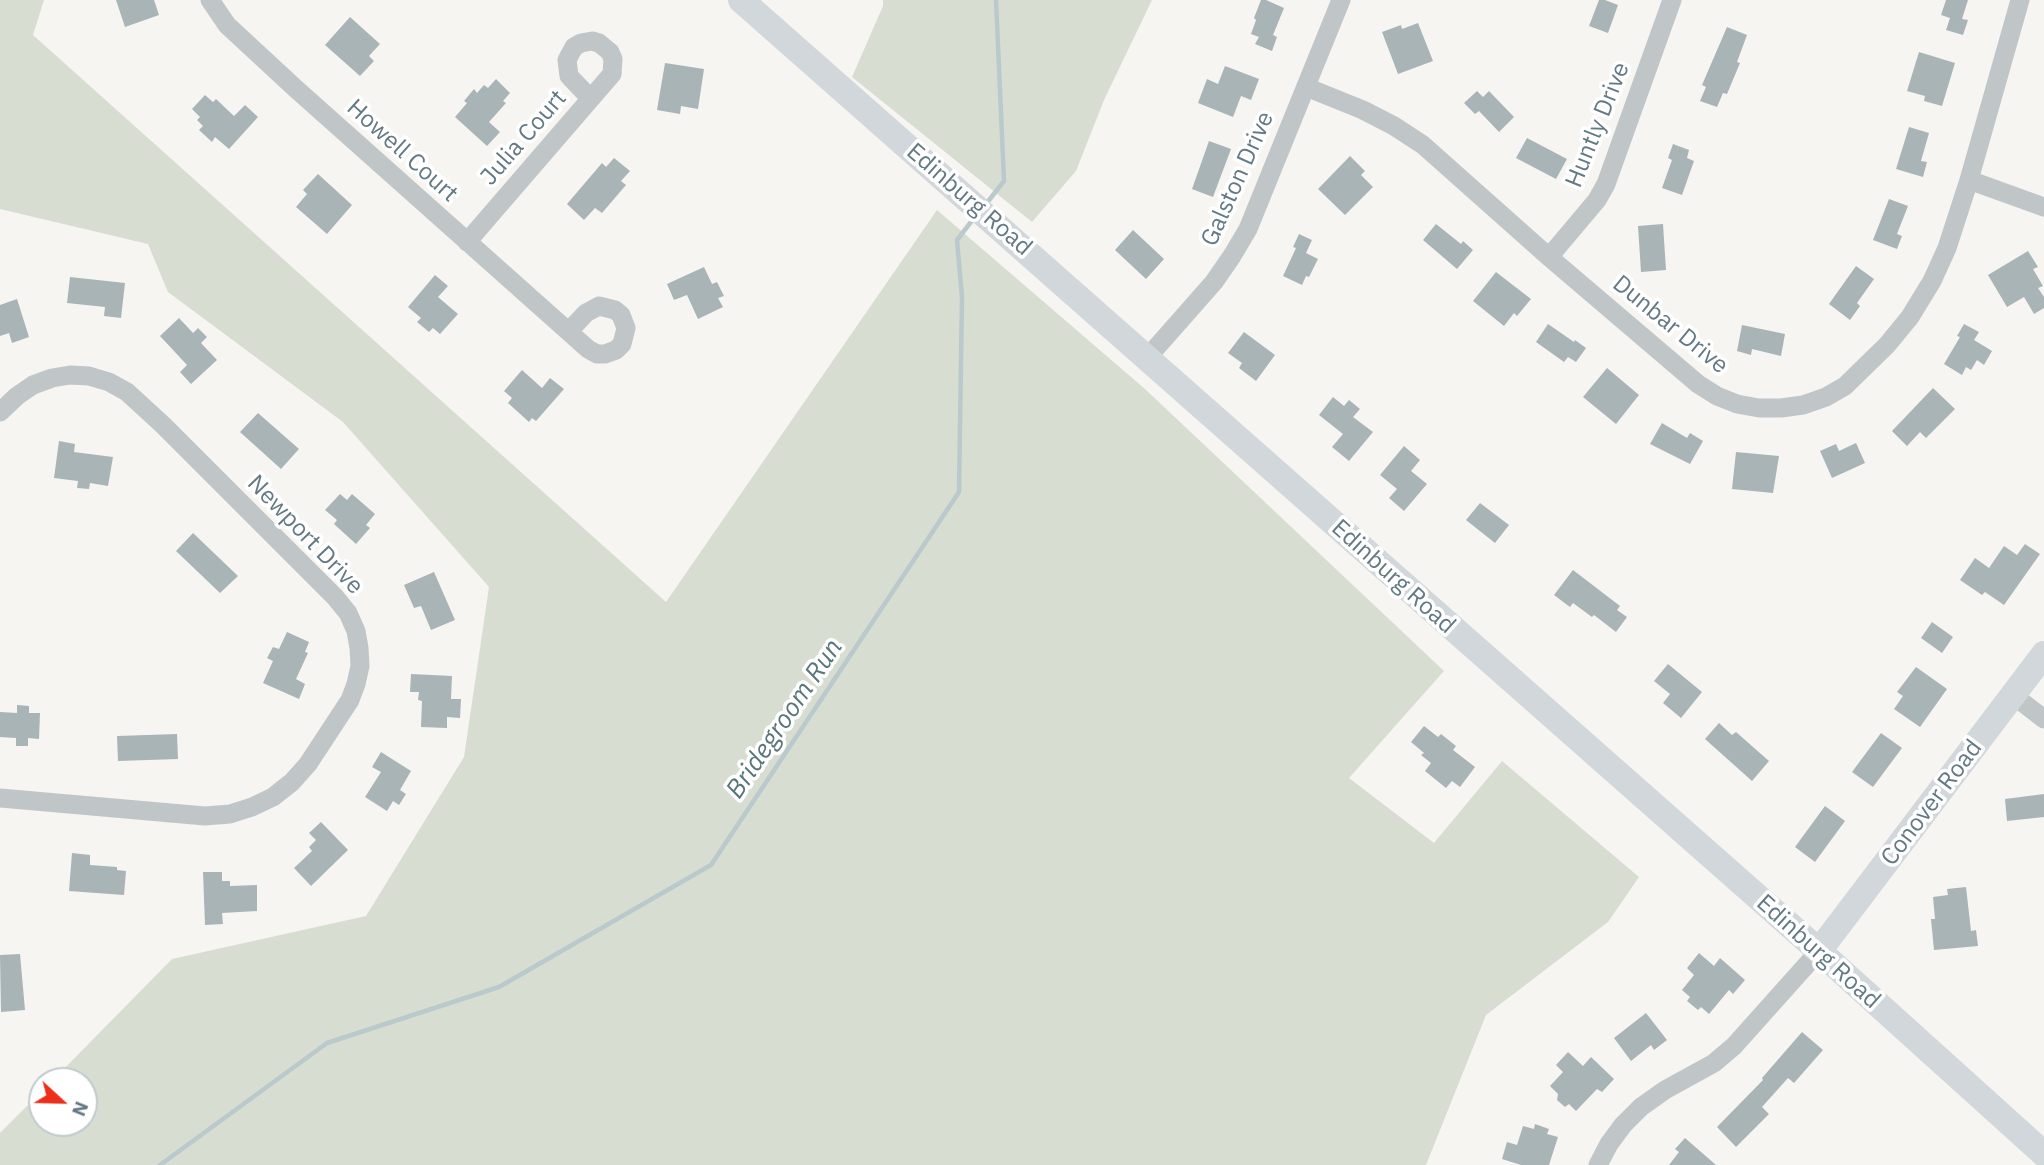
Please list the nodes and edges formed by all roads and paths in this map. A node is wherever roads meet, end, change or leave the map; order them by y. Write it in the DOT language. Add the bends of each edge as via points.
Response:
graph roads {
  1 [pos="211,0"];
  2 [pos="741,0"];
  3 [pos="1341,0"];
  4 [pos="1672,0"];
  5 [pos="2020,0"];
  6 [pos="1306,87"];
  7 [pos="590,98"];
  8 [pos="1969,180"];
  9 [pos="2044,206"];
  10 [pos="467,242"];
  11 [pos="1549,257"];
  12 [pos="569,331"];
  13 [pos="1147,358"];
  14 [pos="0,412"];
  15 [pos="2044,653"];
  16 [pos="2013,695"];
  17 [pos="2044,719"];
  18 [pos="0,798"];
  19 [pos="1819,951"];
  20 [pos="2044,1154"];
  21 [pos="1598,1165"];
  1 -- 10 [label="street, Howell Court" via="227,25"];
  2 -- 13 [label="main road, Edinburg Road"];
  3 -- 6 [label="street, Galston Drive"];
  4 -- 11 [label="street, Huntly Drive" via="1606,184"];
  5 -- 8 [label="street, Dunbar Drive"];
  6 -- 11 [label="street, Dunbar Drive" via="1363,110 1423,145"];
  6 -- 13 [label="street, Galston Drive" via="1233,256"];
  7 -- 10 [label="street, Julia Court"];
  8 -- 9 [label="street"];
  8 -- 11 [label="street, Dunbar Drive" via="1947,248 1910,317 1845,386 1803,405 1759,408 1717,396"];
  10 -- 12 [label="street, Howell Court"];
  13 -- 19 [label="main road, Edinburg Road"];
  14 -- 18 [label="street, Newport Drive" via="33,385 70,375 89,376 127,392 335,597 356,631 360,666 350,700 308,764 292,782 252,807 205,816"];
  15 -- 16 [label="main road, Conover Road"];
  16 -- 17 [label="street"];
  16 -- 19 [label="main road, Conover Road"];
  19 -- 20 [label="main road, Edinburg Road"];
  19 -- 21 [label="street" via="1734,1046 1641,1107 1623,1125"];
}
